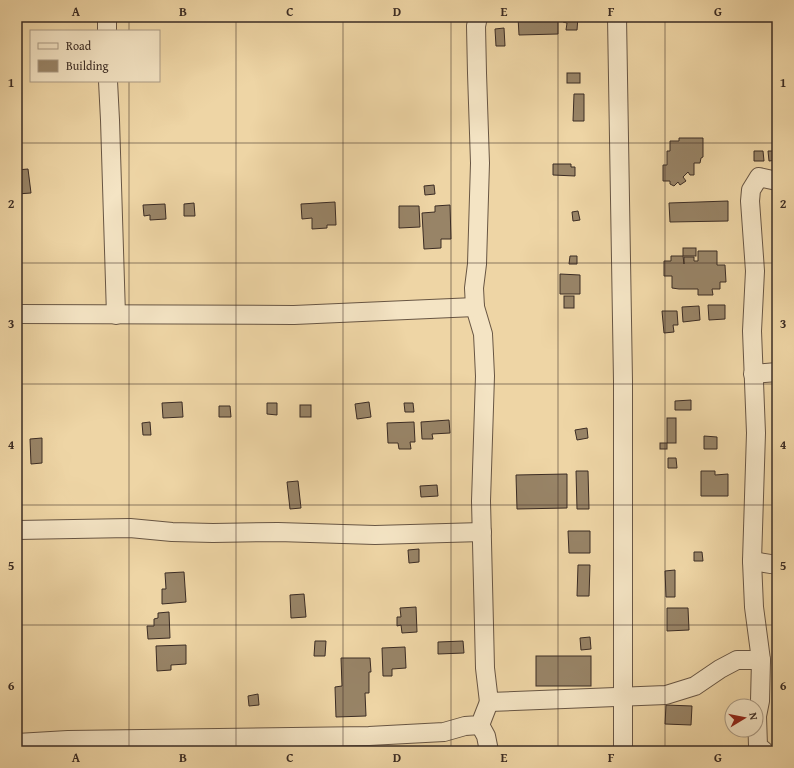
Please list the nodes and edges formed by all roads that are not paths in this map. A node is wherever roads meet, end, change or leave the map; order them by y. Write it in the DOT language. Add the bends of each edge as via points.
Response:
graph roads {
  1 [pos="107,17"];
  2 [pos="478,17"];
  3 [pos="617,17"];
  4 [pos="107,30"];
  5 [pos="108,82"];
  6 [pos="777,181"];
  7 [pos="475,307"];
  8 [pos="17,314"];
  9 [pos="116,315"];
  10 [pos="777,372"];
  11 [pos="753,374"];
  12 [pos="17,530"];
  13 [pos="482,532"];
  14 [pos="752,562"];
  15 [pos="777,565"];
  16 [pos="760,660"];
  17 [pos="624,696"];
  18 [pos="489,702"];
  19 [pos="480,725"];
  20 [pos="17,743"];
  21 [pos="488,751"];
  22 [pos="623,751"];
  23 [pos="764,751"];
  1 -- 4 [label="street"];
  2 -- 7 [label="street" via="476,26 480,163"];
  3 -- 17 [label="street" via="623,381"];
  5 -- 9 [label="street"];
  6 -- 11 [label="street" via="759,177 751,190 755,271"];
  7 -- 9 [label="street" via="294,315"];
  7 -- 13 [label="street" via="483,334 484,354"];
  8 -- 9 [label="street"];
  10 -- 11 [label="street"];
  11 -- 14 [label="street" via="756,433"];
  12 -- 13 [label="street" via="130,528 179,532 375,535"];
  13 -- 18 [label="street"];
  14 -- 15 [label="street"];
  14 -- 16 [label="street"];
  16 -- 17 [label="street" via="737,660 695,686 666,695"];
  16 -- 23 [label="street" via="758,746"];
  17 -- 18 [label="street"];
  17 -- 22 [label="street"];
  18 -- 19 [label="street"];
  19 -- 20 [label="street" via="444,732 369,736"];
  19 -- 21 [label="street" via="486,736"];
}
